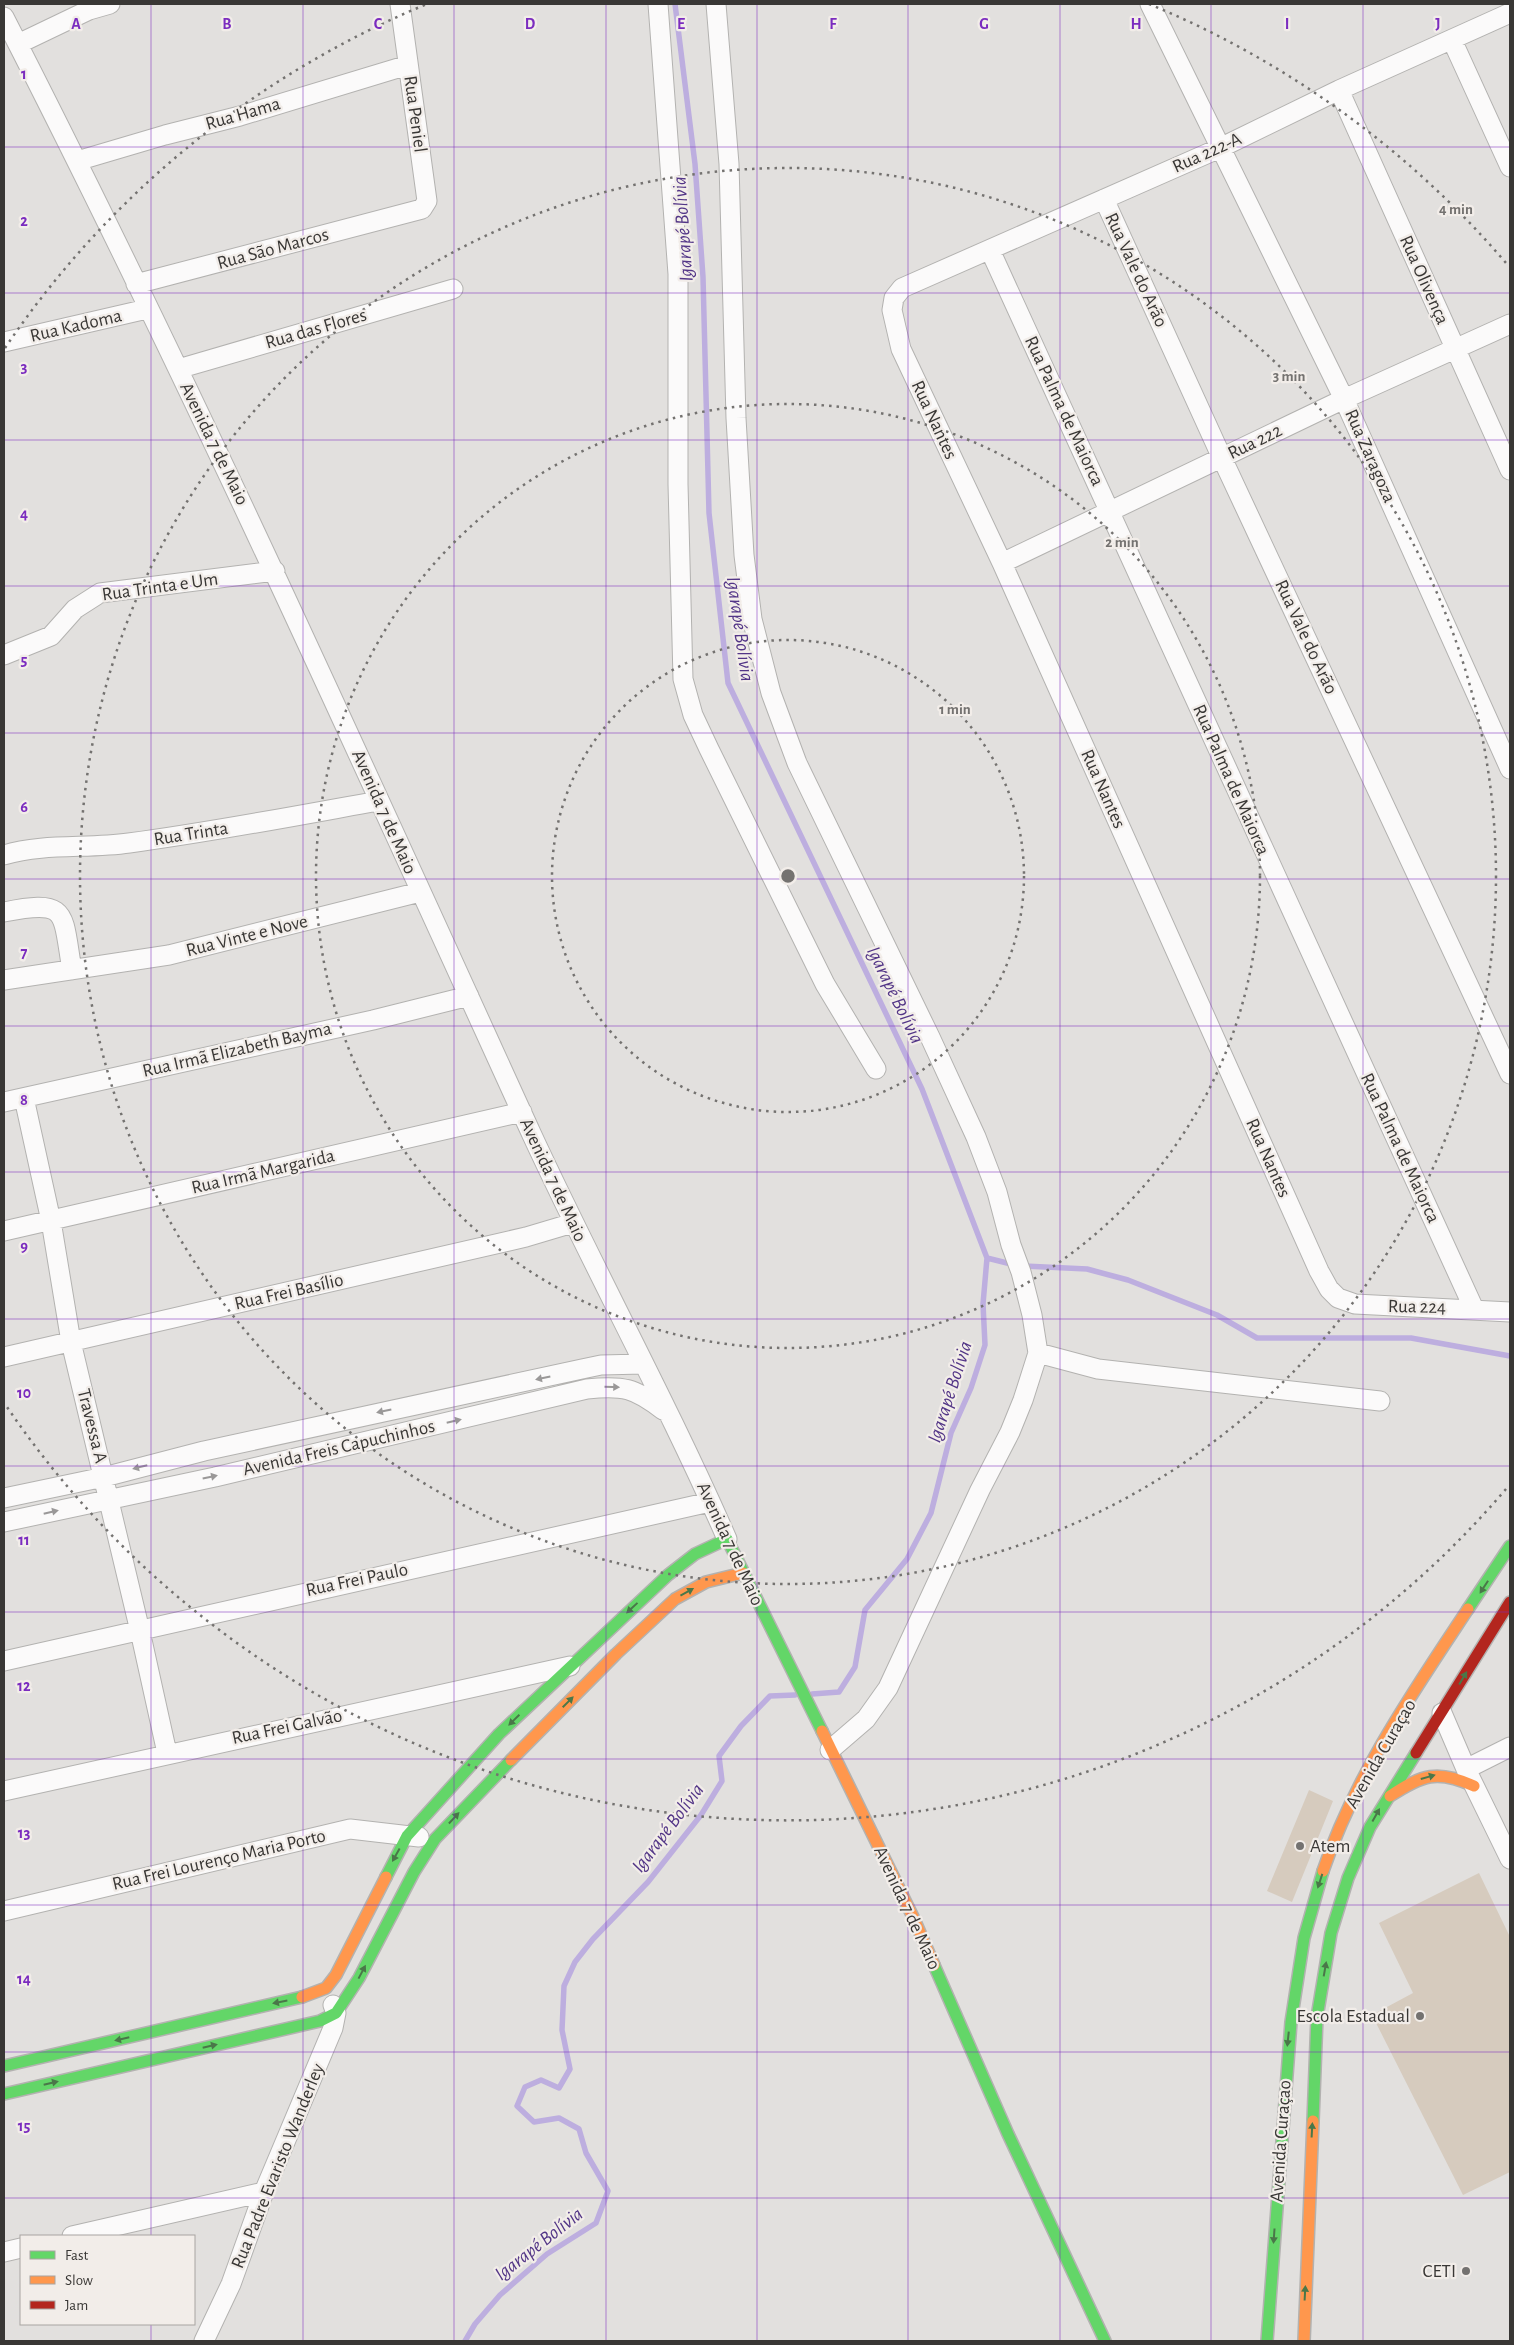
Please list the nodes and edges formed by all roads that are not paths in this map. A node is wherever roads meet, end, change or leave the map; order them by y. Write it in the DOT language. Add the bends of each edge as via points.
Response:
graph roads {
  1 [pos="110,4"];
  2 [pos="400,4"];
  3 [pos="658,4"];
  4 [pos="716,4"];
  5 [pos="1150,4"];
  6 [pos="1510,14"];
  7 [pos="4,17"];
  8 [pos="1452,40"];
  9 [pos="18,44"];
  10 [pos="408,65"];
  11 [pos="1339,90"];
  12 [pos="1220,148"];
  13 [pos="78,161"];
  14 [pos="1510,167"];
  15 [pos="1104,199"];
  16 [pos="409,214"];
  17 [pos="990,250"];
  18 [pos="136,284"];
  19 [pos="902,288"];
  20 [pos="453,289"];
  21 [pos="147,309"];
  22 [pos="1510,324"];
  23 [pos="4,342"];
  24 [pos="1455,349"];
  25 [pos="178,369"];
  26 [pos="1344,399"];
  27 [pos="1222,458"];
  28 [pos="1510,470"];
  29 [pos="1110,512"];
  30 [pos="1002,563"];
  31 [pos="275,571"];
  32 [pos="4,655"];
  33 [pos="1510,769"];
  34 [pos="378,801"];
  35 [pos="4,855"];
  36 [pos="420,892"];
  37 [pos="4,912"];
  38 [pos="72,970"];
  39 [pos="4,980"];
  40 [pos="469,996"];
  41 [pos="876,1069"];
  42 [pos="1510,1074"];
  43 [pos="24,1098"];
  44 [pos="4,1102"];
  45 [pos="522,1112"];
  46 [pos="51,1221"];
  47 [pos="573,1223"];
  48 [pos="4,1231"];
  49 [pos="1329,1289"];
  50 [pos="1474,1309"];
  51 [pos="1510,1312"];
  52 [pos="71,1342"];
  53 [pos="1038,1353"];
  54 [pos="4,1357"];
  55 [pos="642,1364"];
  56 [pos="1380,1401"];
  57 [pos="667,1413"];
  58 [pos="104,1476"];
  59 [pos="4,1498"];
  60 [pos="108,1499"];
  61 [pos="710,1502"];
  62 [pos="4,1522"];
  63 [pos="727,1539"];
  64 [pos="1510,1546"];
  65 [pos="743,1573"];
  66 [pos="1510,1602"];
  67 [pos="140,1631"];
  68 [pos="4,1661"];
  69 [pos="570,1666"];
  70 [pos="1442,1713"];
  71 [pos="1510,1748"];
  72 [pos="830,1750"];
  73 [pos="166,1753"];
  74 [pos="1466,1769"];
  75 [pos="1474,1786"];
  76 [pos="4,1791"];
  77 [pos="1385,1799"];
  78 [pos="407,1836"];
  79 [pos="435,1839"];
  80 [pos="1510,1859"];
  81 [pos="4,1911"];
  82 [pos="326,1988"];
  83 [pos="336,2013"];
  84 [pos="4,2066"];
  85 [pos="4,2094"];
  86 [pos="264,2192"];
  87 [pos="76,2235"];
  88 [pos="20,2248"];
  89 [pos="4,2252"];
  90 [pos="1264,2339"];
  91 [pos="204,2341"];
  92 [pos="1105,2341"];
  93 [pos="1304,2341"];
  1 -- 9 [label="street"];
  2 -- 10 [label="street, Rua Peniel"];
  3 -- 41 [label="street" via="678,274 678,484 683,679 693,715 708,749 825,984"];
  4 -- 53 [label="street" via="729,164 737,437 744,555 752,619 771,693 797,764 976,1137 997,1192 1021,1272"];
  5 -- 12 [label="street, Rua Zaragoza"];
  6 -- 8 [label="street, Rua 222-A"];
  7 -- 9 [label="street, Avenida 7 de Maio"];
  8 -- 11 [label="street, Rua 222-A"];
  8 -- 14 [label="street"];
  9 -- 13 [label="street, Avenida 7 de Maio"];
  10 -- 13 [label="street, Rua Hama"];
  10 -- 16 [label="street, Rua Peniel" via="427,201 422,209"];
  11 -- 12 [label="street, Rua 222-A"];
  11 -- 24 [label="street, Rua Olivença"];
  12 -- 15 [label="street, Rua 222-A"];
  12 -- 26 [label="street, Rua Zaragoza"];
  13 -- 18 [label="street, Avenida 7 de Maio"];
  15 -- 17 [label="street, Rua 222-A"];
  15 -- 27 [label="street, Rua Vale do Arão"];
  16 -- 18 [label="street, Rua São Marcos"];
  17 -- 19 [label="street, Rua 222-A"];
  17 -- 29 [label="street, Rua Palma de Maiorca"];
  18 -- 21 [label="street, Avenida 7 de Maio"];
  19 -- 30 [label="street, Rua Nantes" via="894,298 892,310 900,349"];
  20 -- 25 [label="street, Rua das Flores"];
  21 -- 23 [label="street, Rua Kadoma"];
  21 -- 25 [label="street, Avenida 7 de Maio"];
  22 -- 24 [label="street, Rua 222"];
  24 -- 26 [label="street, Rua 222"];
  24 -- 28 [label="street, Rua Olivença"];
  25 -- 31 [label="street, Avenida 7 de Maio"];
  26 -- 27 [label="street, Rua 222"];
  26 -- 33 [label="street, Rua Zaragoza"];
  27 -- 29 [label="street, Rua 222"];
  27 -- 42 [label="street, Rua Vale do Arão"];
  29 -- 30 [label="street, Rua 222"];
  29 -- 50 [label="street, Rua Palma de Maiorca"];
  30 -- 49 [label="street, Rua Nantes"];
  31 -- 32 [label="street, Rua Trinta e Um" via="100,593 75,609 52,636"];
  31 -- 34 [label="street, Avenida 7 de Maio"];
  34 -- 35 [label="street, Rua Trinta" via="166,838 102,846 30,849"];
  34 -- 36 [label="street, Avenida 7 de Maio"];
  36 -- 38 [label="street, Rua Vinte e Nove" via="169,955"];
  36 -- 40 [label="street, Avenida 7 de Maio"];
  37 -- 38 [label="street" via="34,906 52,907 58,912"];
  38 -- 39 [label="street, Rua Vinte e Nove"];
  40 -- 43 [label="street, Rua Irmã Elizabeth Bayma"];
  40 -- 45 [label="street, Avenida 7 de Maio"];
  43 -- 44 [label="street, Rua Irmã Elizabeth Bayma"];
  43 -- 46 [label="street, Travessa A"];
  45 -- 46 [label="street, Rua Irmã Margarida"];
  45 -- 47 [label="street, Avenida 7 de Maio"];
  46 -- 48 [label="street, Rua Irmã Margarida"];
  46 -- 52 [label="street, Travessa A"];
  47 -- 52 [label="street, Rua Frei Basílio" via="526,1237"];
  47 -- 55 [label="street, Avenida 7 de Maio"];
  49 -- 50 [label="street, Rua 224" via="1338,1298 1355,1304"];
  50 -- 51 [label="street, Rua 224"];
  52 -- 54 [label="street, Rua Frei Basílio"];
  52 -- 58 [label="street, Travessa A"];
  53 -- 56 [label="street" via="1098,1369"];
  53 -- 72 [label="street" via="1010,1432 888,1688 866,1719"];
  55 -- 57 [label="street, Avenida 7 de Maio"];
  55 -- 58 [label="street, Avenida Freis Capuchinhos, one-way" via="601,1365 204,1451"];
  60 -- 57 [label="street, Avenida Freis Capuchinhos, one-way" via="587,1389 628,1388"];
  57 -- 61 [label="street, Avenida 7 de Maio"];
  58 -- 59 [label="street, Avenida Freis Capuchinhos"];
  58 -- 60 [label="street, Travessa A"];
  62 -- 60 [label="street, Avenida Freis Capuchinhos, one-way"];
  60 -- 67 [label="street, Travessa A"];
  61 -- 63 [label="street, Avenida 7 de Maio"];
  61 -- 67 [label="street, Rua Frei Paulo"];
  63 -- 65 [label="street, Avenida 7 de Maio"];
  63 -- 69 [label="street, one-way" via="695,1554 668,1575"];
  64 -- 90 [label="street, Avenida Curaçao, one-way" via="1372,1763 1340,1829 1307,1922 1295,1981 1286,2057"];
  65 -- 72 [label="street, Avenida 7 de Maio"];
  79 -- 65 [label="street, one-way" via="616,1654 675,1599 706,1582"];
  70 -- 66 [label="street, Avenida Curaçao, one-way"];
  67 -- 68 [label="street, Rua Frei Paulo"];
  67 -- 73 [label="street, Travessa A"];
  69 -- 73 [label="street, Rua Frei Galvão"];
  69 -- 78 [label="street, one-way" via="499,1734"];
  70 -- 74 [label="street"];
  70 -- 77 [label="street, Avenida Curaçao"];
  71 -- 74 [label="street"];
  72 -- 92 [label="street, Avenida 7 de Maio" via="914,1919 1008,2134"];
  73 -- 76 [label="street, Rua Frei Galvão"];
  74 -- 75 [label="street"];
  77 -- 75 [label="street, one-way" via="1434,1774 1448,1774"];
  75 -- 80 [label="street"];
  93 -- 77 [label="street, Avenida Curaçao, one-way" via="1317,2027 1322,1983 1331,1933 1348,1878"];
  78 -- 79 [label="street, Rua Frei Lourenço Maria Porto"];
  78 -- 81 [label="street, Rua Frei Lourenço Maria Porto" via="350,1829"];
  78 -- 82 [label="street, one-way" via="346,1957"];
  83 -- 79 [label="street, one-way" via="360,1978 414,1872"];
  82 -- 83 [label="street"];
  82 -- 84 [label="street, one-way" via="296,1999"];
  85 -- 83 [label="street, one-way" via="320,2021"];
  83 -- 86 [label="street, Rua Padre Evaristo Wanderley" via="334,2028"];
  86 -- 87 [label="street"];
  86 -- 91 [label="street, Rua Padre Evaristo Wanderley" via="231,2284"];
  88 -- 89 [label="street"];
}
